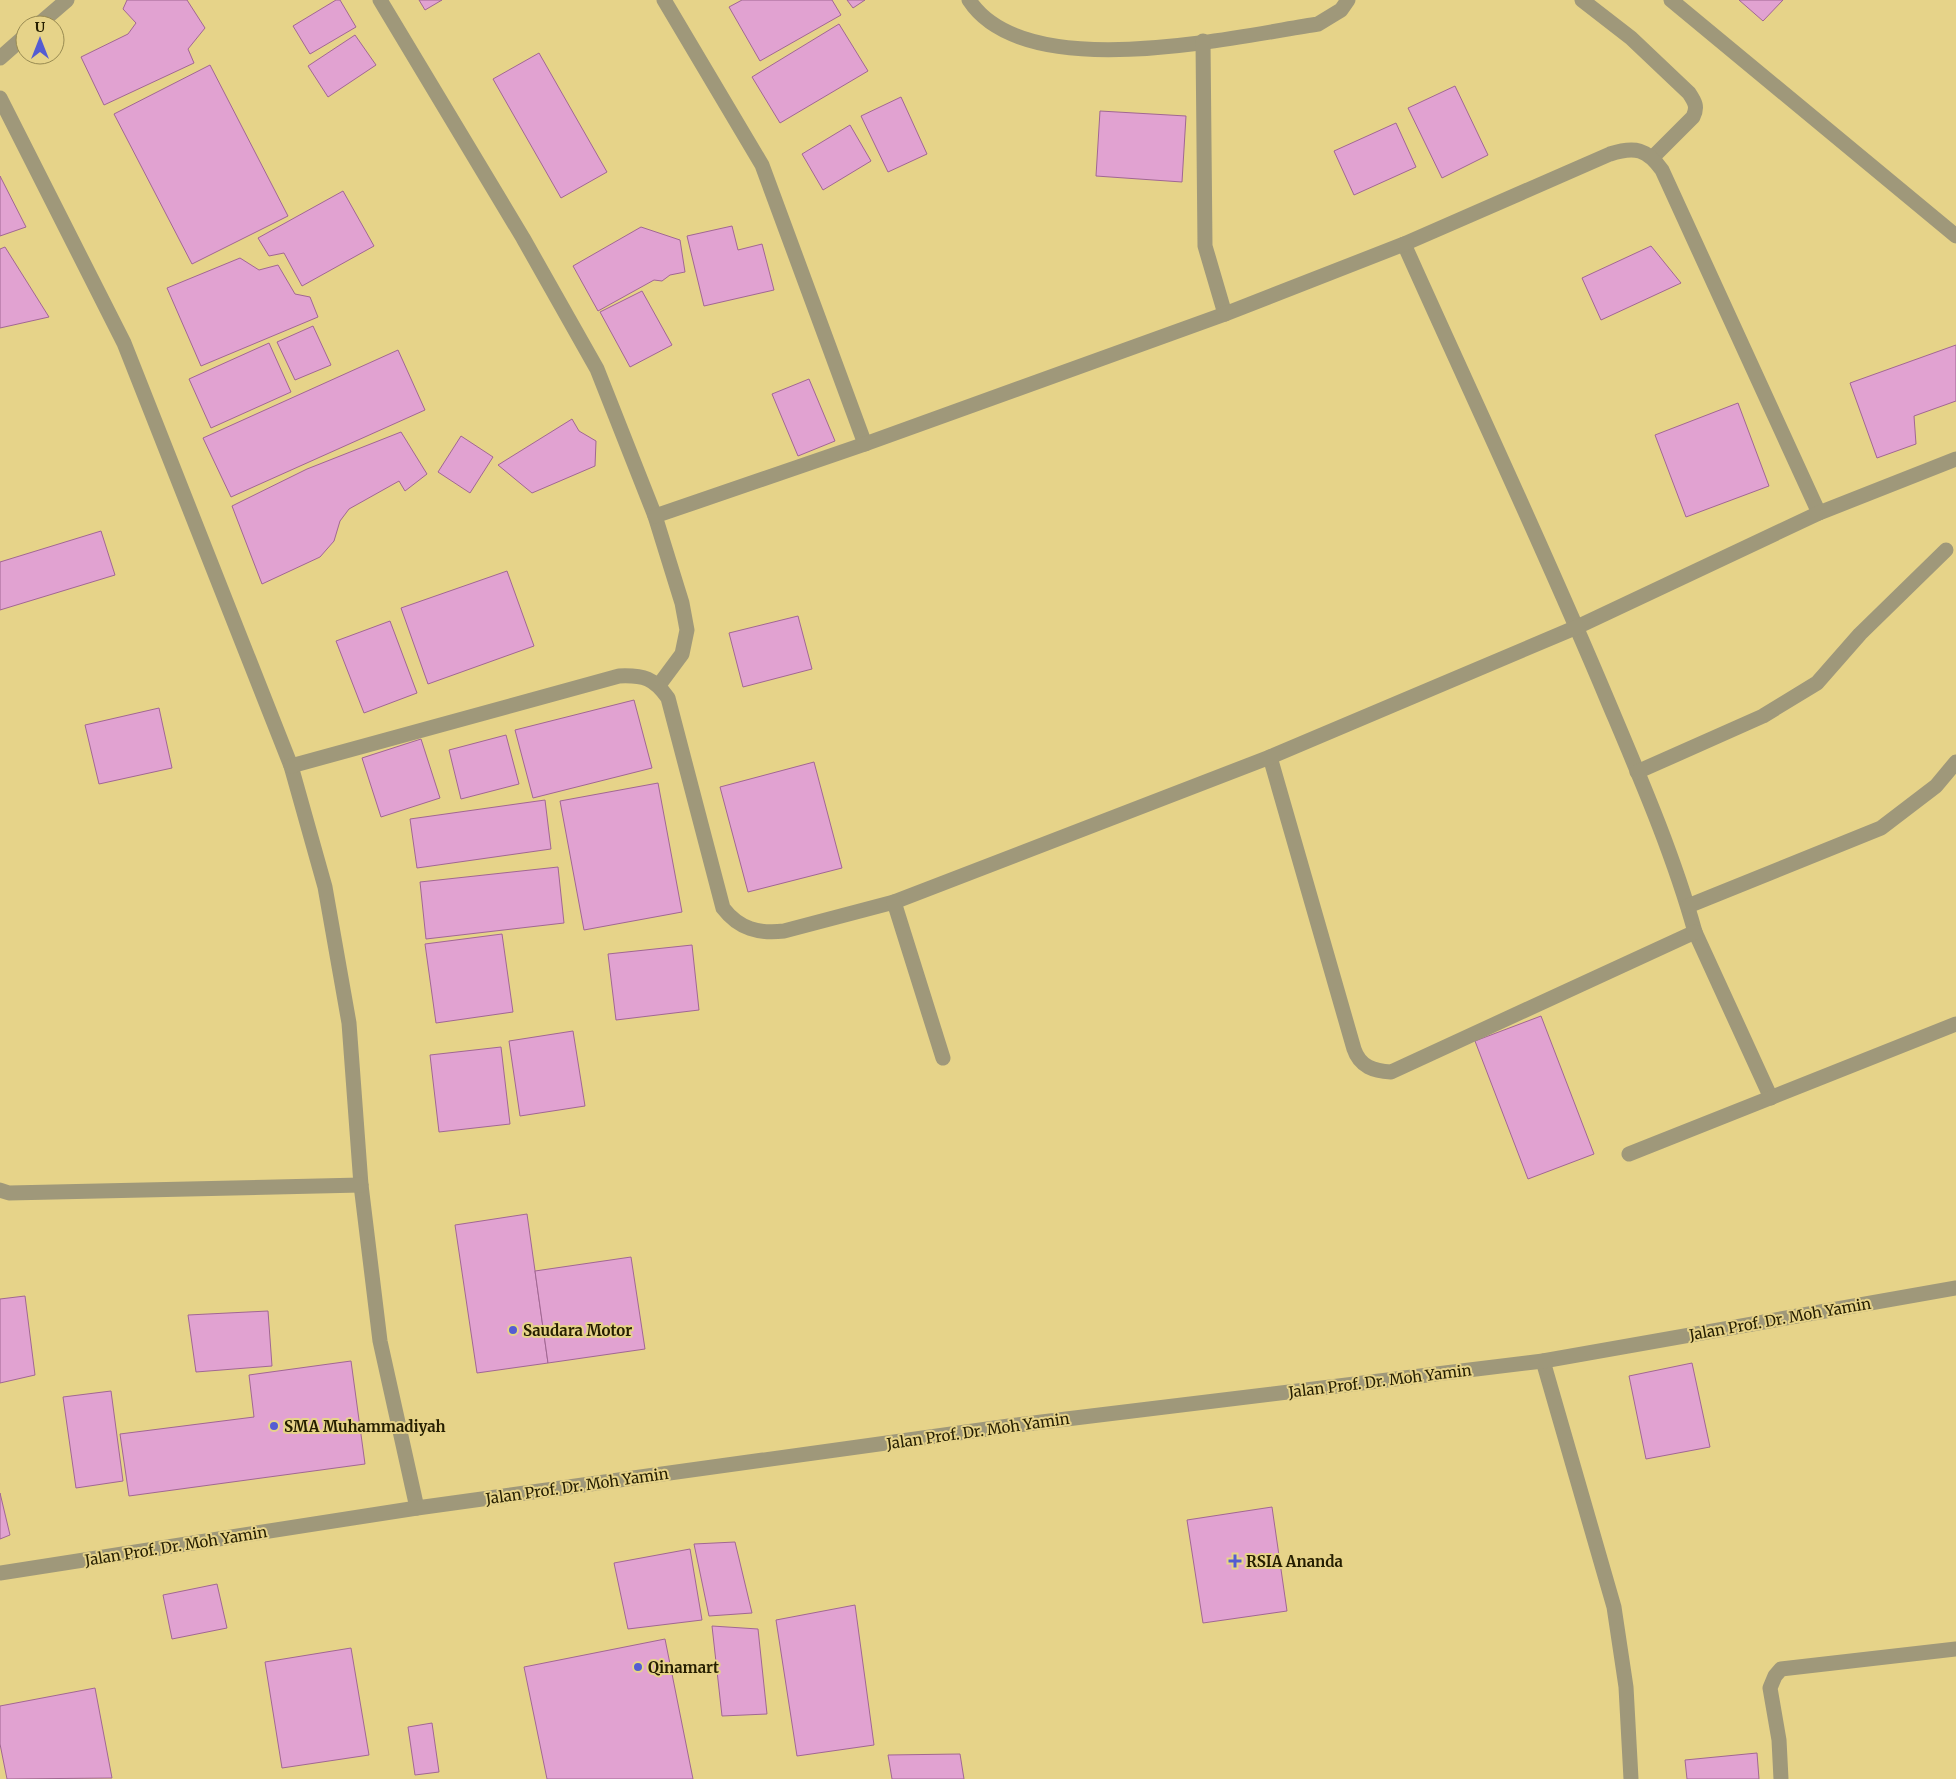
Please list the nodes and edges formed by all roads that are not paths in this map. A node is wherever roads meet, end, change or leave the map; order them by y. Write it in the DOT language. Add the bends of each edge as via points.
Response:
graph roads {
  1 [pos="67,0"];
  2 [pos="380,0"];
  3 [pos="664,0"];
  4 [pos="969,0"];
  5 [pos="1348,0"];
  6 [pos="1582,0"];
  7 [pos="1671,0"];
  8 [pos="50,15"];
  9 [pos="1203,42"];
  10 [pos="15,45"];
  11 [pos="0,58"];
  12 [pos="0,98"];
  13 [pos="1653,157"];
  14 [pos="1956,236"];
  15 [pos="1404,244"];
  16 [pos="1225,314"];
  17 [pos="865,444"];
  18 [pos="1956,459"];
  19 [pos="1819,514"];
  20 [pos="655,516"];
  21 [pos="1946,550"];
  22 [pos="1577,627"];
  23 [pos="659,685"];
  24 [pos="1270,757"];
  25 [pos="1956,762"];
  26 [pos="292,766"];
  27 [pos="1637,772"];
  28 [pos="894,902"];
  29 [pos="1688,906"];
  30 [pos="1696,932"];
  31 [pos="1956,1024"];
  32 [pos="943,1058"];
  33 [pos="1771,1098"];
  34 [pos="1630,1154"];
  35 [pos="361,1185"];
  36 [pos="0,1190"];
  37 [pos="1956,1288"];
  38 [pos="1543,1362"];
  39 [pos="417,1508"];
  40 [pos="0,1573"];
  41 [pos="1956,1649"];
  42 [pos="1631,1779"];
  43 [pos="1781,1779"];
  1 -- 8 [label="street"];
  2 -- 20 [label="street" via="523,238 597,370"];
  3 -- 17 [label="street" via="762,165"];
  4 -- 9 [label="street" via="976,11 1006,32 1039,44 1157,49"];
  5 -- 9 [label="street" via="1341,10 1318,24"];
  6 -- 13 [label="street" via="1631,38 1696,103 1693,117"];
  7 -- 14 [label="street"];
  9 -- 16 [label="street" via="1205,246"];
  10 -- 11 [label="street"];
  12 -- 26 [label="street" via="124,343"];
  13 -- 15 [label="street" via="1626,149 1610,154"];
  13 -- 19 [label="street" via="1662,170"];
  15 -- 16 [label="street"];
  15 -- 22 [label="street"];
  16 -- 17 [label="street"];
  17 -- 20 [label="street"];
  18 -- 19 [label="street"];
  19 -- 22 [label="street"];
  20 -- 23 [label="street" via="687,630 682,654"];
  21 -- 27 [label="street" via="1860,634 1817,683 1763,716"];
  22 -- 24 [label="street"];
  22 -- 27 [label="street"];
  23 -- 26 [label="street" via="634,675 619,676"];
  23 -- 28 [label="street" via="668,698 723,908 732,919 747,928 767,933"];
  24 -- 28 [label="street"];
  24 -- 30 [label="street" via="1354,1049 1357,1058 1370,1069 1391,1072"];
  25 -- 29 [label="street" via="1936,786 1881,828"];
  26 -- 35 [label="street" via="324,887 349,1022"];
  27 -- 29 [label="street"];
  28 -- 32 [label="street"];
  29 -- 30 [label="street"];
  30 -- 33 [label="street"];
  31 -- 33 [label="street"];
  33 -- 34 [label="street"];
  35 -- 36 [label="street" via="9,1193"];
  35 -- 39 [label="street" via="380,1341"];
  37 -- 38 [label="street, Jalan Prof. Dr. Moh Yamin"];
  38 -- 39 [label="street, Jalan Prof. Dr. Moh Yamin" via="1009,1426"];
  38 -- 42 [label="street" via="1614,1607 1626,1687"];
  39 -- 40 [label="street, Jalan Prof. Dr. Moh Yamin"];
  41 -- 43 [label="street" via="1781,1670 1770,1688 1779,1740"];
}
